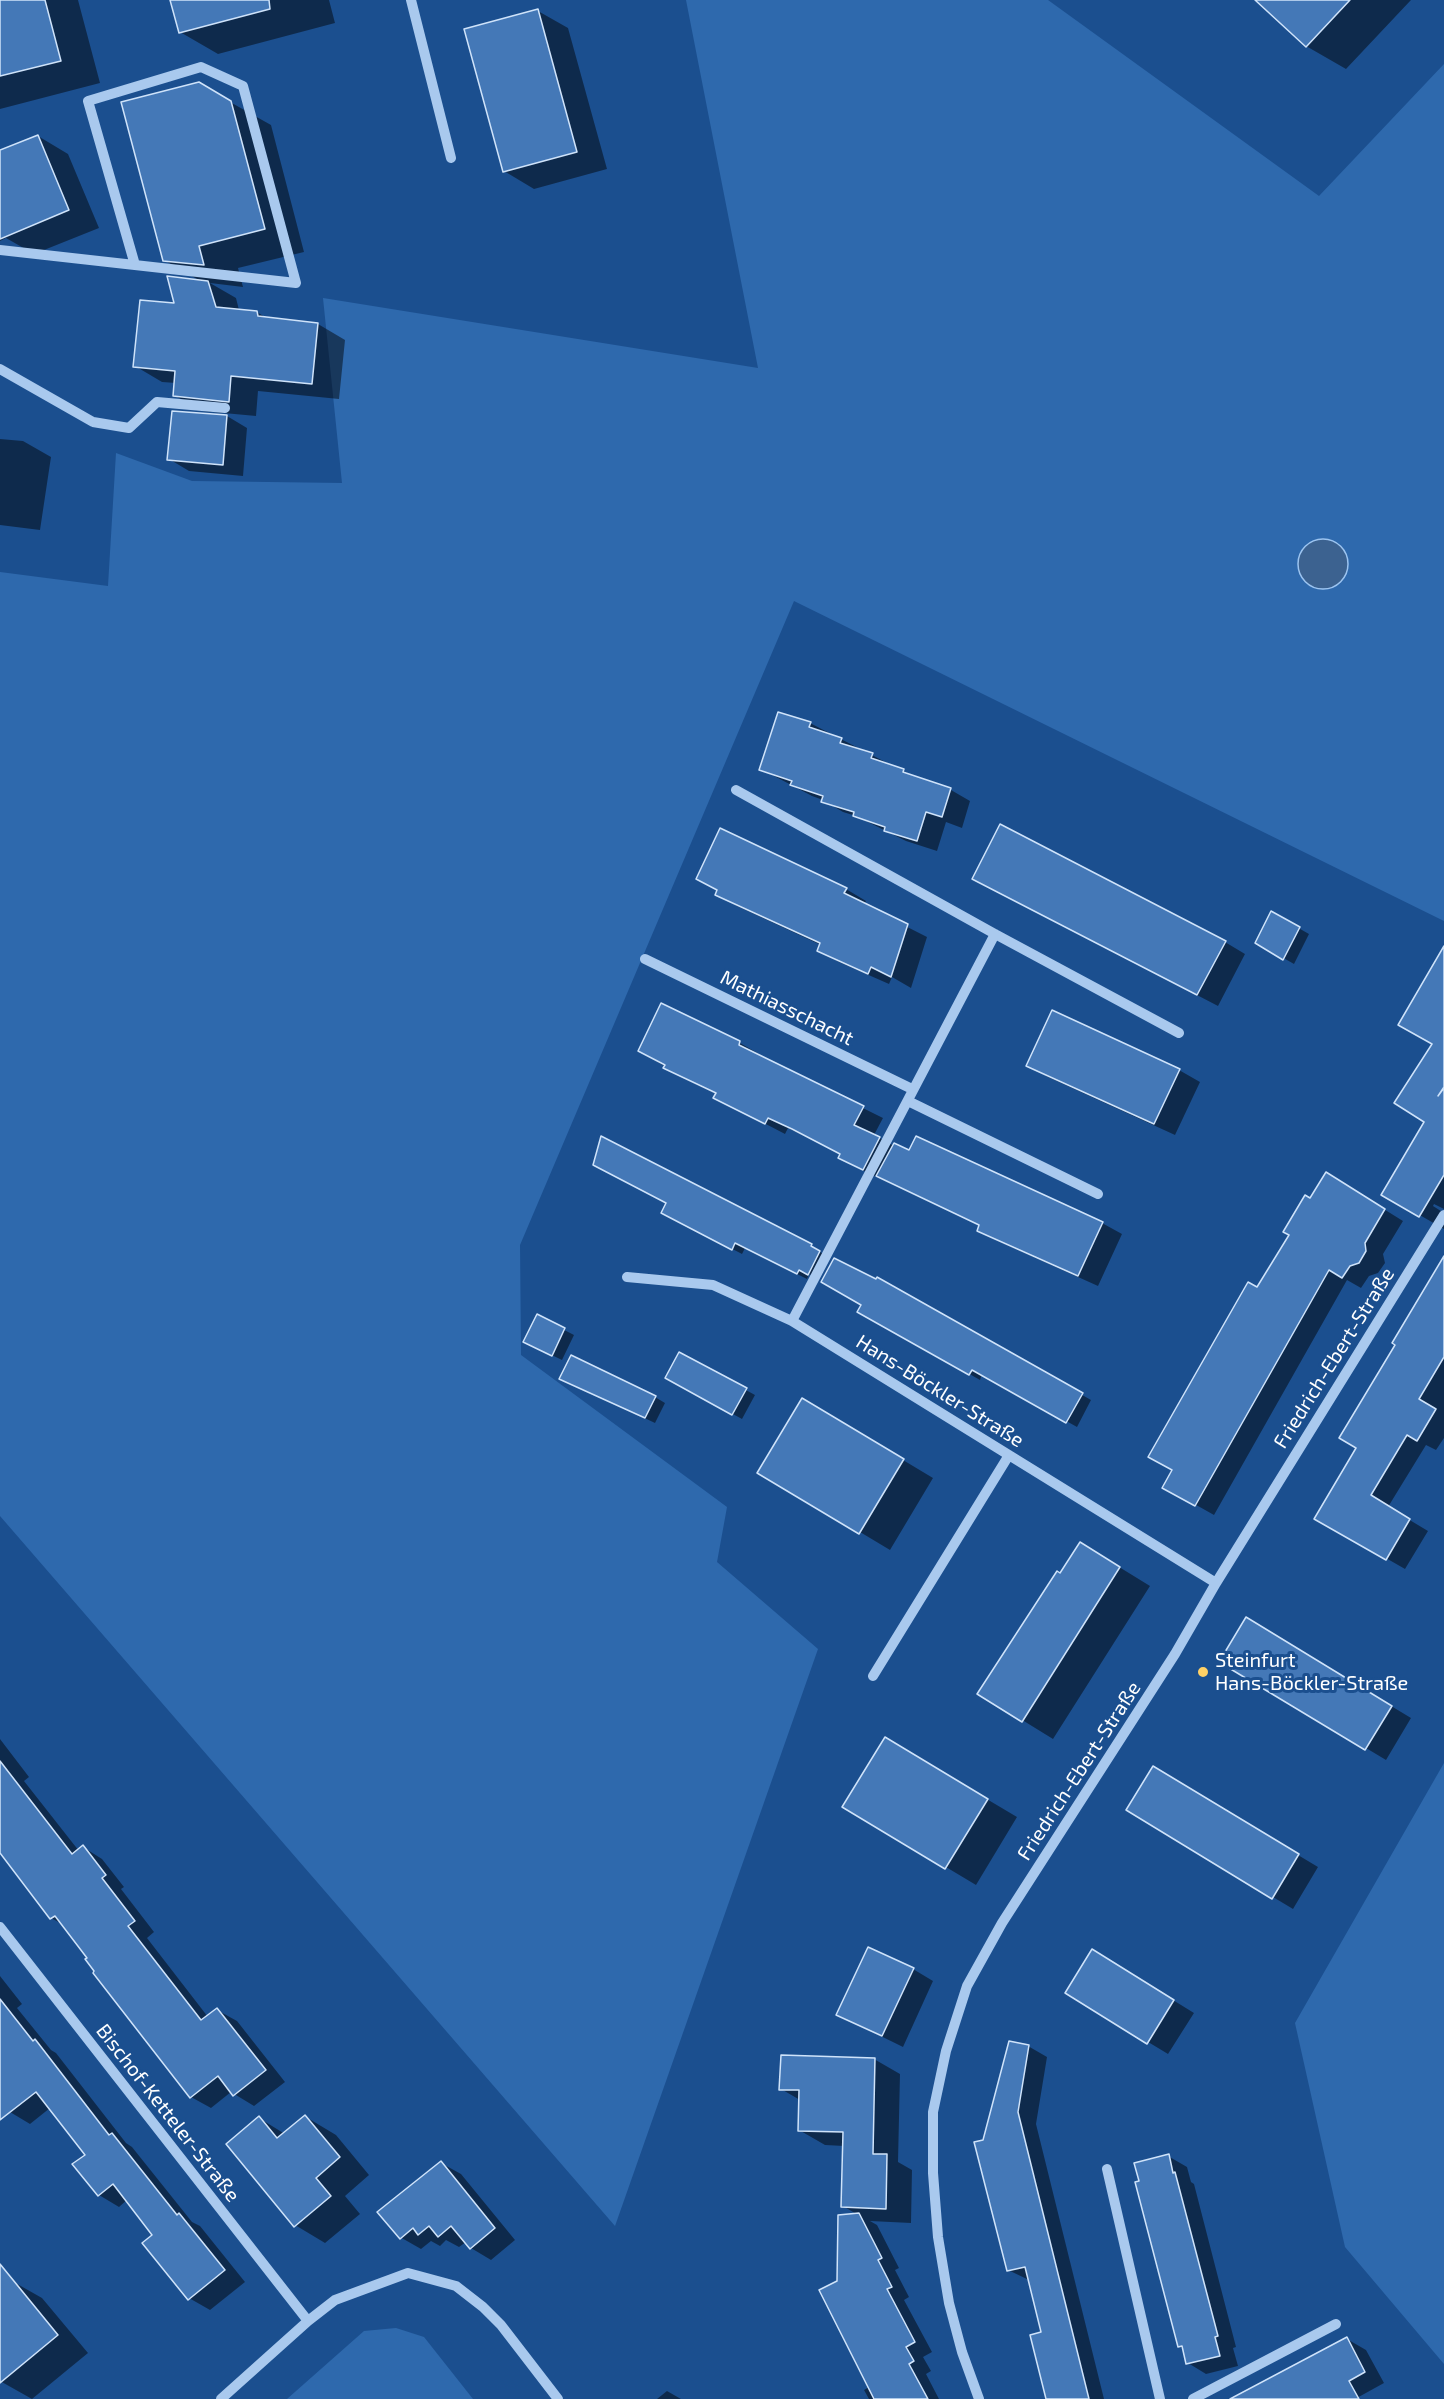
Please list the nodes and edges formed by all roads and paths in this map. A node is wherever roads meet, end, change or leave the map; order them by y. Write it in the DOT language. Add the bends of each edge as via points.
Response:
graph roads {
  1 [pos="411,0"];
  2 [pos="451,159"];
  3 [pos="0,250"];
  4 [pos="135,265"];
  5 [pos="0,369"];
  6 [pos="225,408"];
  7 [pos="736,790"];
  8 [pos="994,934"];
  9 [pos="645,959"];
  10 [pos="1179,1034"];
  11 [pos="912,1089"];
  12 [pos="908,1101"];
  13 [pos="1098,1194"];
  14 [pos="1444,1215"];
  15 [pos="627,1277"];
  16 [pos="792,1321"];
  17 [pos="1009,1455"];
  18 [pos="1216,1583"];
  19 [pos="873,1676"];
  20 [pos="0,1927"];
  21 [pos="1107,2169"];
  22 [pos="308,2321"];
  23 [pos="1336,2324"];
  24 [pos="221,2399"];
  25 [pos="558,2399"];
  26 [pos="979,2399"];
  27 [pos="1160,2399"];
  28 [pos="1193,2399"];
  1 -- 2 [label="street"];
  3 -- 4 [label="street"];
  4 -- 4 [label="street" via="296,283 243,86 201,67 88,101"];
  5 -- 6 [label="street" via="93,422 129,428 157,402"];
  7 -- 8 [label="street"];
  8 -- 10 [label="street"];
  8 -- 11 [label="street"];
  9 -- 11 [label="street, Mathiasschacht"];
  11 -- 12 [label="street"];
  12 -- 13 [label="street"];
  12 -- 16 [label="street"];
  14 -- 18 [label="street, Friedrich-Ebert-Straße"];
  15 -- 16 [label="street, Hans-Böckler-Straße" via="713,1285"];
  16 -- 17 [label="street, Hans-Böckler-Straße"];
  17 -- 18 [label="street, Hans-Böckler-Straße"];
  17 -- 19 [label="street"];
  18 -- 26 [label="street, Friedrich-Ebert-Straße" via="1169,1664 1002,1923 967,1986 946,2051 933,2112 936,2216 949,2303"];
  20 -- 22 [label="street, Bischof-Ketteler-Straße"];
  21 -- 27 [label="street"];
  22 -- 24 [label="street"];
  22 -- 25 [label="street" via="335,2301 408,2273 456,2286 501,2325"];
  23 -- 28 [label="street"];
}
